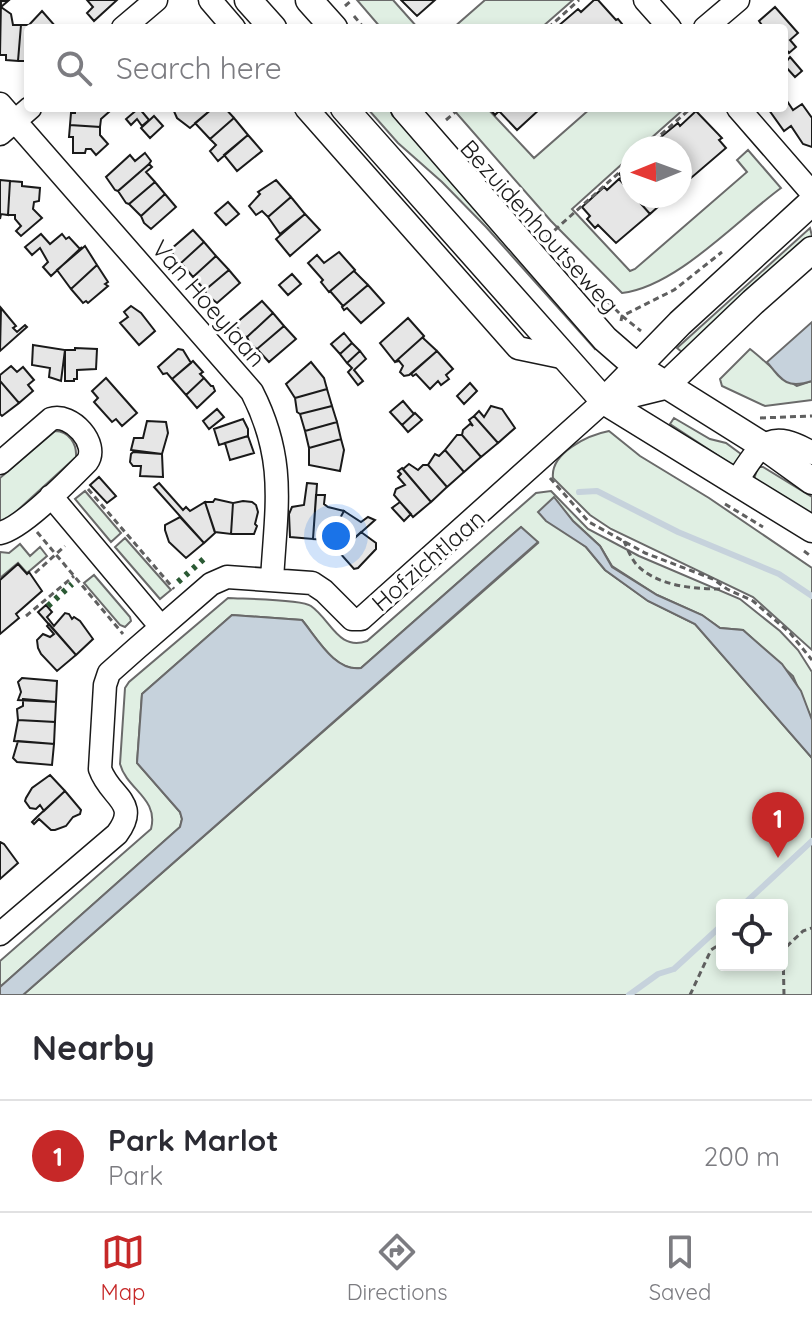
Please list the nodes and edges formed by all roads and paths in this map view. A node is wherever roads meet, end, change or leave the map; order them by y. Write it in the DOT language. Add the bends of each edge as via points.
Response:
graph roads {
  1 [pos="156,0"];
  2 [pos="210,0"];
  3 [pos="248,0"];
  4 [pos="309,0"];
  5 [pos="352,0"];
  6 [pos="579,0"];
  7 [pos="645,0"];
  8 [pos="738,0"];
  9 [pos="339,17"];
  10 [pos="128,24"];
  11 [pos="231,24"];
  12 [pos="269,24"];
  13 [pos="552,24"];
  14 [pos="666,24"];
  15 [pos="710,24"];
  16 [pos="310,112"];
  17 [pos="348,112"];
  18 [pos="407,112"];
  19 [pos="455,112"];
  20 [pos="686,112"];
  21 [pos="741,112"];
  22 [pos="440,114"];
  23 [pos="11,116"];
  24 [pos="660,136"];
  25 [pos="620,172"];
  26 [pos="812,193"];
  27 [pos="812,202"];
  28 [pos="547,237"];
  29 [pos="812,250"];
  30 [pos="722,252"];
  31 [pos="577,271"];
  32 [pos="622,316"];
  33 [pos="661,342"];
  34 [pos="566,358"];
  35 [pos="636,366"];
  36 [pos="665,386"];
  37 [pos="604,401"];
  38 [pos="811,414"];
  39 [pos="760,418"];
  40 [pos="762,445"];
  41 [pos="3,453"];
  42 [pos="812,453"];
  43 [pos="537,463"];
  44 [pos="75,474"];
  45 [pos="812,481"];
  46 [pos="735,483"];
  47 [pos="51,496"];
  48 [pos="25,518"];
  49 [pos="812,529"];
  50 [pos="81,532"];
  51 [pos="0,533"];
  52 [pos="126,533"];
  53 [pos="118,540"];
  54 [pos="624,541"];
  55 [pos="55,554"];
  56 [pos="35,573"];
  57 [pos="74,576"];
  58 [pos="272,580"];
  59 [pos="727,589"];
  60 [pos="187,605"];
  61 [pos="26,616"];
  62 [pos="161,627"];
  63 [pos="136,649"];
  64 [pos="812,660"];
  65 [pos="812,928"];
  66 [pos="0,934"];
  67 [pos="788,945"];
  68 [pos="716,947"];
  69 [pos="783,971"];
  70 [pos="690,995"];
  71 [pos="784,995"];
  1 -- 10 [label="street"];
  2 -- 11 [label="street"];
  3 -- 12 [label="main road"];
  4 -- 9 [label="main road"];
  5 -- 9 [label="path"];
  6 -- 13 [label="path"];
  7 -- 14 [label="street"];
  8 -- 15 [label="street"];
  16 -- 34 [label="street" via="518,348"];
  17 -- 34 [label="main road"];
  18 -- 35 [label="main road, Bezuidenhoutseweg" via="605,339"];
  19 -- 22 [label="path, Bezuidenhoutseweg" via="446,120"];
  20 -- 24 [label="path"];
  21 -- 26 [label="street"];
  23 -- 58 [label="street, Van Hoeylaan" via="252,392 272,440 278,477"];
  25 -- 28 [label="path"];
  27 -- 33 [label="main road, Hofzichtlaan"];
  29 -- 36 [label="main road, Hofzichtlaan"];
  30 -- 32 [label="path" via="674,290"];
  31 -- 32 [label="path, Bezuidenhoutseweg"];
  32 -- 33 [label="path, Bezuidenhoutseweg"];
  33 -- 35 [label="main road, Hofzichtlaan"];
  34 -- 37 [label="main road"];
  35 -- 36 [label="main road, Bezuidenhoutseweg"];
  35 -- 37 [label="main road, Hofzichtlaan"];
  36 -- 37 [label="main road, Hofzichtlaan"];
  36 -- 40 [label="main road, Bezuidenhoutseweg"];
  37 -- 43 [label="street, Hofzichtlaan"];
  37 -- 46 [label="main road"];
  38 -- 39 [label="path"];
  40 -- 42 [label="street, Bezuidenhoutseweg" via="775,440"];
  40 -- 45 [label="main road, Bezuidenhoutseweg"];
  40 -- 46 [label="street"];
  41 -- 44 [label="street" via="51,419 63,417 92,449"];
  43 -- 54 [label="path" via="589,522"];
  43 -- 58 [label="street, Hofzichtlaan" via="361,619 352,619 312,583"];
  44 -- 47 [label="street"];
  44 -- 52 [label="path"];
  46 -- 49 [label="main road"];
  47 -- 48 [label="street"];
  47 -- 50 [label="street"];
  48 -- 51 [label="street"];
  48 -- 55 [label="path"];
  50 -- 55 [label="path"];
  50 -- 62 [label="street"];
  52 -- 53 [label="path"];
  52 -- 60 [label="path"];
  54 -- 59 [label="path"];
  54 -- 59 [label="path" via="636,564 661,579 686,588"];
  55 -- 56 [label="path"];
  55 -- 57 [label="path"];
  57 -- 61 [label="path"];
  57 -- 63 [label="path"];
  58 -- 60 [label="street, Hofzichtlaan" via="227,577"];
  59 -- 64 [label="path" via="753,601"];
  60 -- 62 [label="street, Hofzichtlaan"];
  62 -- 63 [label="street, Hofzichtlaan"];
  63 -- 66 [label="street, Hofzichtlaan" via="109,673 105,685 100,769 123,801 126,823"];
  65 -- 67 [label="path"];
  68 -- 70 [label="path"];
  69 -- 71 [label="path"];
}
